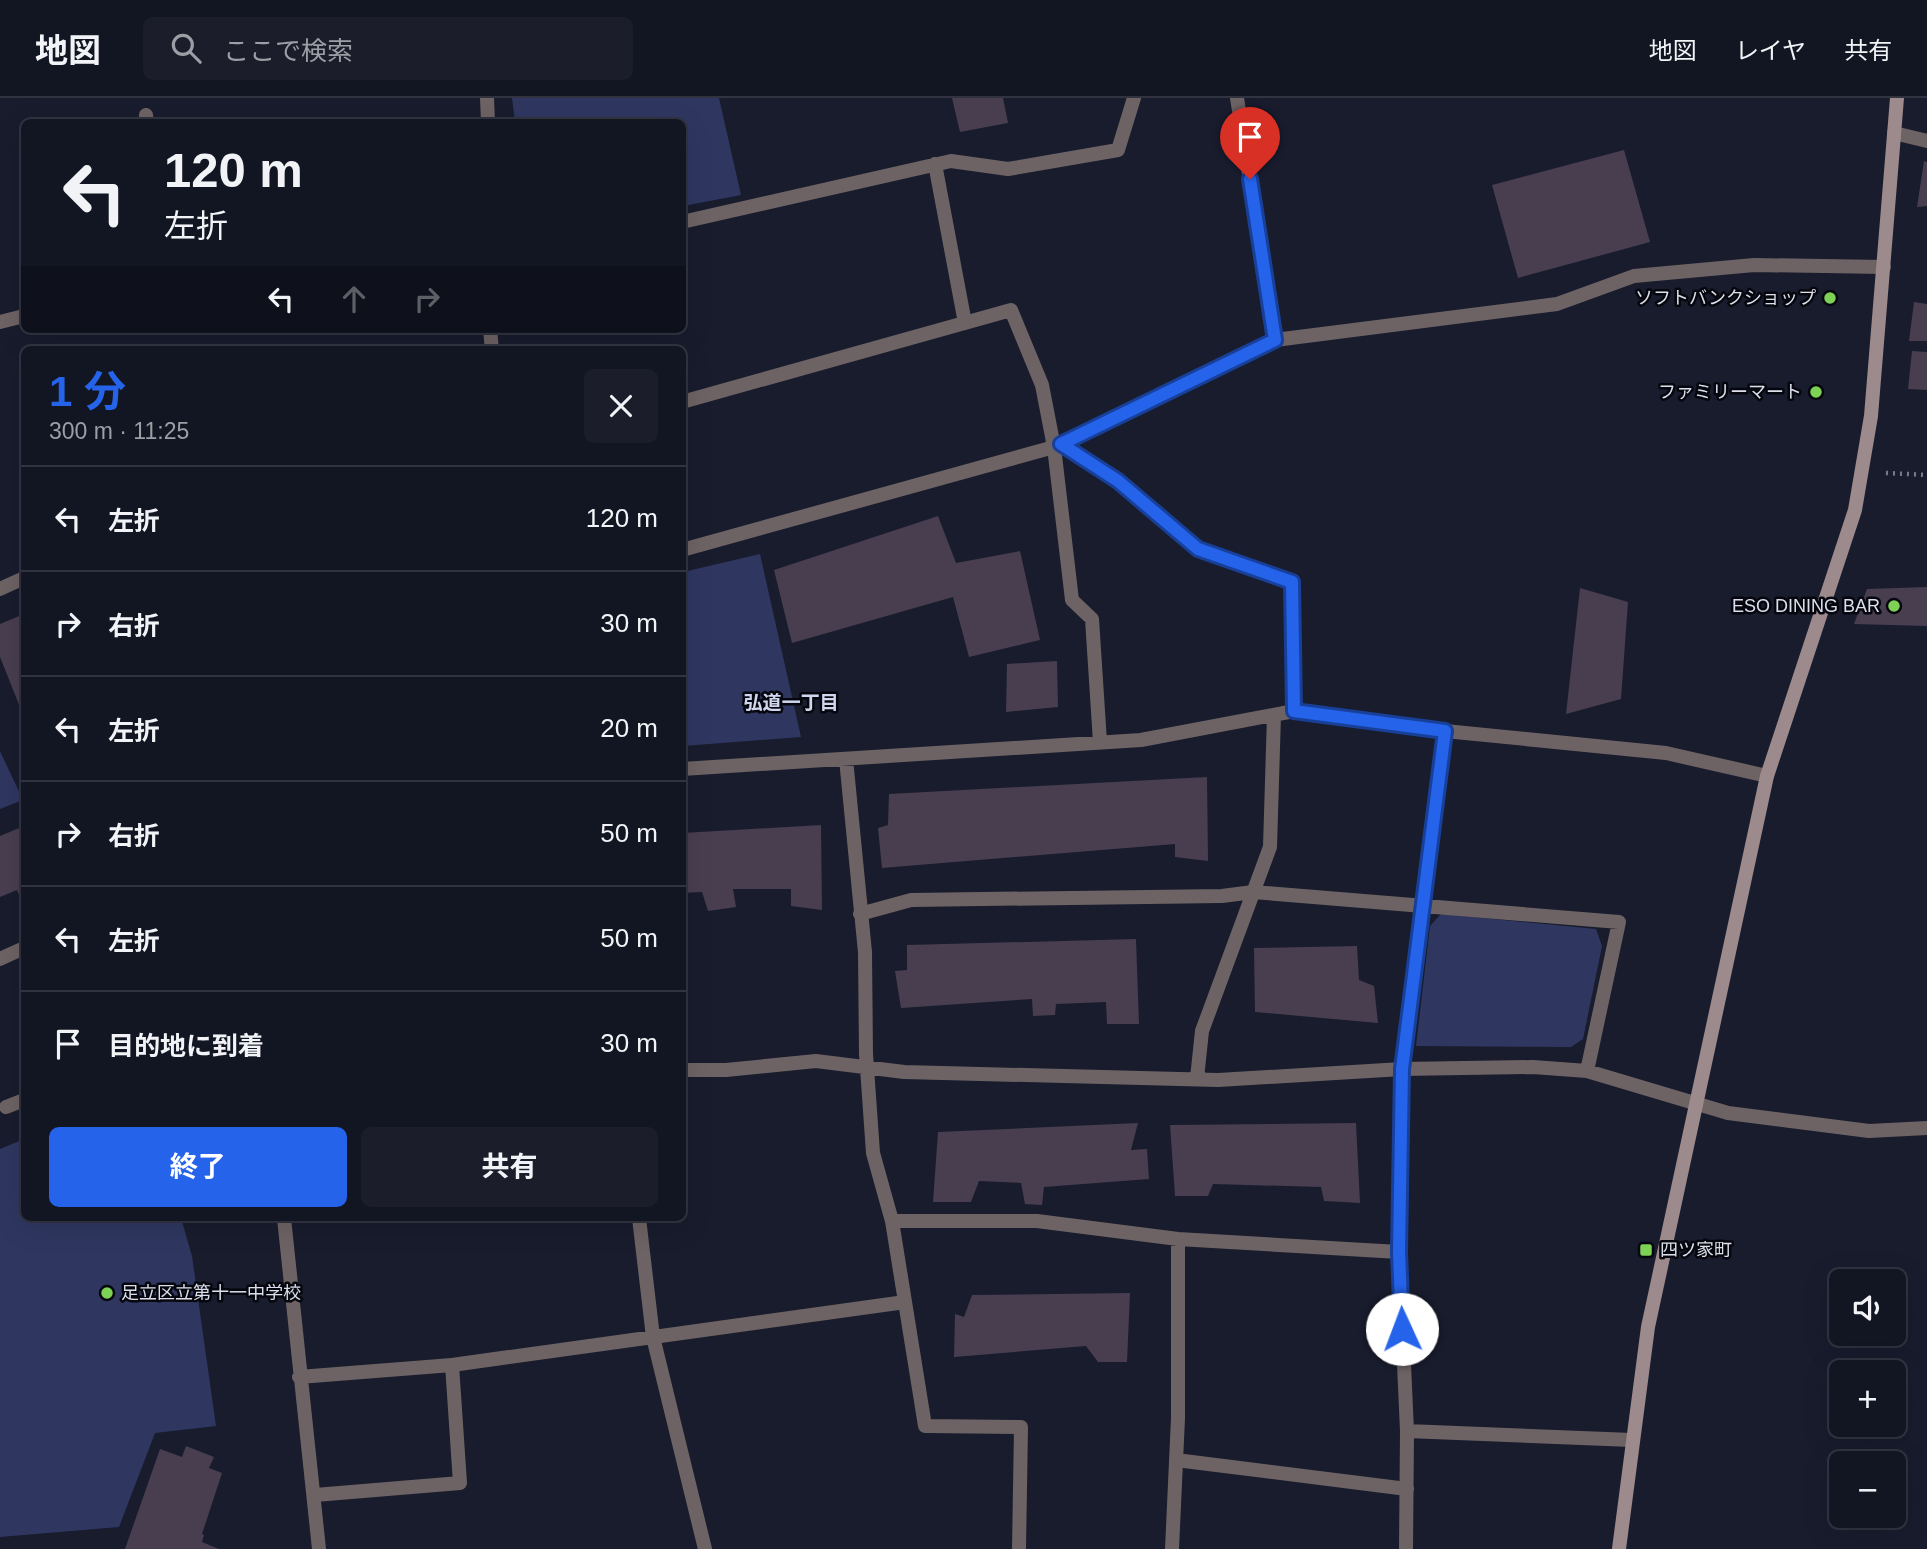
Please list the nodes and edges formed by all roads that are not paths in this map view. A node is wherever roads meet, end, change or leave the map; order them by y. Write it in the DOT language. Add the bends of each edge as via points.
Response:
graph roads {
  1 [pos="487,98"];
  2 [pos="1133,98"];
  3 [pos="1237,98"];
  4 [pos="1897,98"];
  5 [pos="488,119"];
  6 [pos="1894,133"];
  7 [pos="1927,141"];
  8 [pos="934,164"];
  9 [pos="686,221"];
  10 [pos="1884,267"];
  11 [pos="21,317"];
  12 [pos="0,322"];
  13 [pos="965,323"];
  14 [pos="1275,340"];
  15 [pos="686,401"];
  16 [pos="1058,445"];
  17 [pos="686,549"];
  18 [pos="21,579"];
  19 [pos="0,589"];
  20 [pos="1294,711"];
  21 [pos="1274,715"];
  22 [pos="1445,731"];
  23 [pos="1100,742"];
  24 [pos="845,759"];
  25 [pos="686,769"];
  26 [pos="1767,776"];
  27 [pos="1253,892"];
  28 [pos="1421,904"];
  29 [pos="860,915"];
  30 [pos="21,949"];
  31 [pos="0,958"];
  32 [pos="868,1066"];
  33 [pos="1402,1069"];
  34 [pos="686,1070"];
  35 [pos="1587,1071"];
  36 [pos="1197,1078"];
  37 [pos="21,1101"];
  38 [pos="1697,1103"];
  39 [pos="6,1107"];
  40 [pos="1927,1128"];
  41 [pos="284,1221"];
  42 [pos="639,1221"];
  43 [pos="892,1221"];
  44 [pos="1178,1239"];
  45 [pos="1399,1252"];
  46 [pos="905,1302"];
  47 [pos="653,1337"];
  48 [pos="452,1364"];
  49 [pos="299,1377"];
  50 [pos="1407,1431"];
  51 [pos="1632,1440"];
  52 [pos="1176,1460"];
  53 [pos="1407,1489"];
  54 [pos="315,1495"];
  55 [pos="319,1549"];
  56 [pos="705,1549"];
  57 [pos="1019,1549"];
  58 [pos="1172,1549"];
  59 [pos="1406,1549"];
  60 [pos="1619,1549"];
  1 -- 5 [label="street"];
  2 -- 8 [label="street" via="1118,149 1008,169 951,161"];
  3 -- 14 [label="street"];
  4 -- 6 [label="street"];
  6 -- 7 [label="street"];
  6 -- 10 [label="street"];
  8 -- 9 [label="street"];
  8 -- 13 [label="street"];
  10 -- 14 [label="street" via="1754,265 1634,276 1557,304"];
  10 -- 26 [label="street" via="1864,468"];
  11 -- 12 [label="street"];
  13 -- 15 [label="street"];
  13 -- 16 [label="street" via="1012,310 1042,386"];
  14 -- 16 [label="street"];
  16 -- 17 [label="street"];
  16 -- 20 [label="street" via="1118,481 1198,549 1292,582"];
  16 -- 23 [label="street" via="1072,600 1092,619"];
  18 -- 19 [label="street"];
  20 -- 21 [label="street"];
  20 -- 22 [label="street"];
  21 -- 23 [label="street" via="1140,740"];
  21 -- 27 [label="street" via="1270,847"];
  22 -- 26 [label="street" via="1665,753"];
  22 -- 28 [label="street"];
  23 -- 24 [label="street"];
  24 -- 25 [label="street"];
  24 -- 29 [label="street"];
  26 -- 38 [label="street"];
  27 -- 28 [label="street"];
  27 -- 29 [label="street" via="911,900"];
  27 -- 36 [label="street" via="1202,1031"];
  28 -- 33 [label="street"];
  28 -- 35 [label="street" via="1619,922"];
  29 -- 32 [label="street"];
  30 -- 31 [label="street"];
  32 -- 34 [label="street" via="816,1061"];
  32 -- 36 [label="street" via="904,1072"];
  32 -- 43 [label="street" via="873,1153"];
  33 -- 35 [label="street"];
  33 -- 36 [label="street"];
  33 -- 45 [label="street"];
  35 -- 38 [label="street"];
  37 -- 39 [label="street"];
  38 -- 40 [label="street" via="1728,1112 1869,1131"];
  38 -- 51 [label="street" via="1648,1327"];
  41 -- 49 [label="street"];
  42 -- 47 [label="street"];
  43 -- 44 [label="street" via="1037,1221"];
  43 -- 46 [label="street"];
  44 -- 45 [label="street"];
  44 -- 52 [label="street"];
  45 -- 50 [label="street"];
  46 -- 47 [label="street"];
  46 -- 57 [label="street" via="925,1426 1021,1427"];
  47 -- 48 [label="street"];
  47 -- 56 [label="street"];
  48 -- 49 [label="street"];
  48 -- 54 [label="street" via="460,1483"];
  49 -- 54 [label="street"];
  50 -- 51 [label="street"];
  50 -- 53 [label="street"];
  51 -- 60 [label="street"];
  52 -- 53 [label="street"];
  52 -- 58 [label="street"];
  53 -- 59 [label="street"];
  54 -- 55 [label="street"];
}
